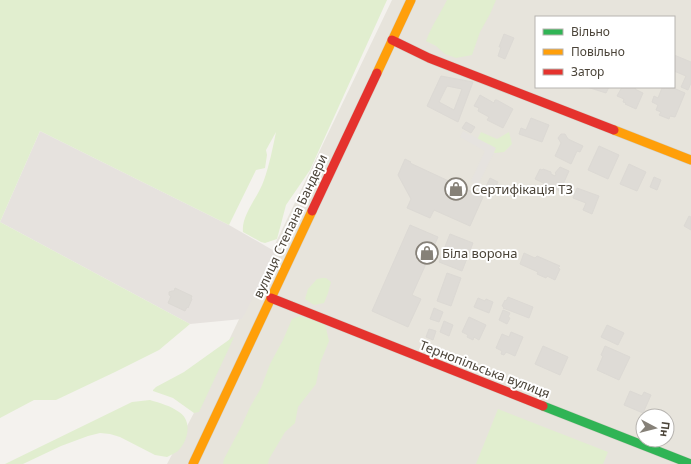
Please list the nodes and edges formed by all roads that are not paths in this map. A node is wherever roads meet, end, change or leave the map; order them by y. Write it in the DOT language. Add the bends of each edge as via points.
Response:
graph roads {
  1 [pos="411,0"];
  2 [pos="392,40"];
  3 [pos="691,160"];
  4 [pos="271,298"];
  5 [pos="689,463"];
  6 [pos="193,464"];
  1 -- 2 [label="main road, вулиця Степана Бандери"];
  2 -- 3 [label="main road" via="429,58"];
  2 -- 4 [label="main road, вулиця Степана Бандери"];
  4 -- 5 [label="main road, Тернопільська вулиця"];
  4 -- 6 [label="main road, вулиця Степана Бандери"];
}
